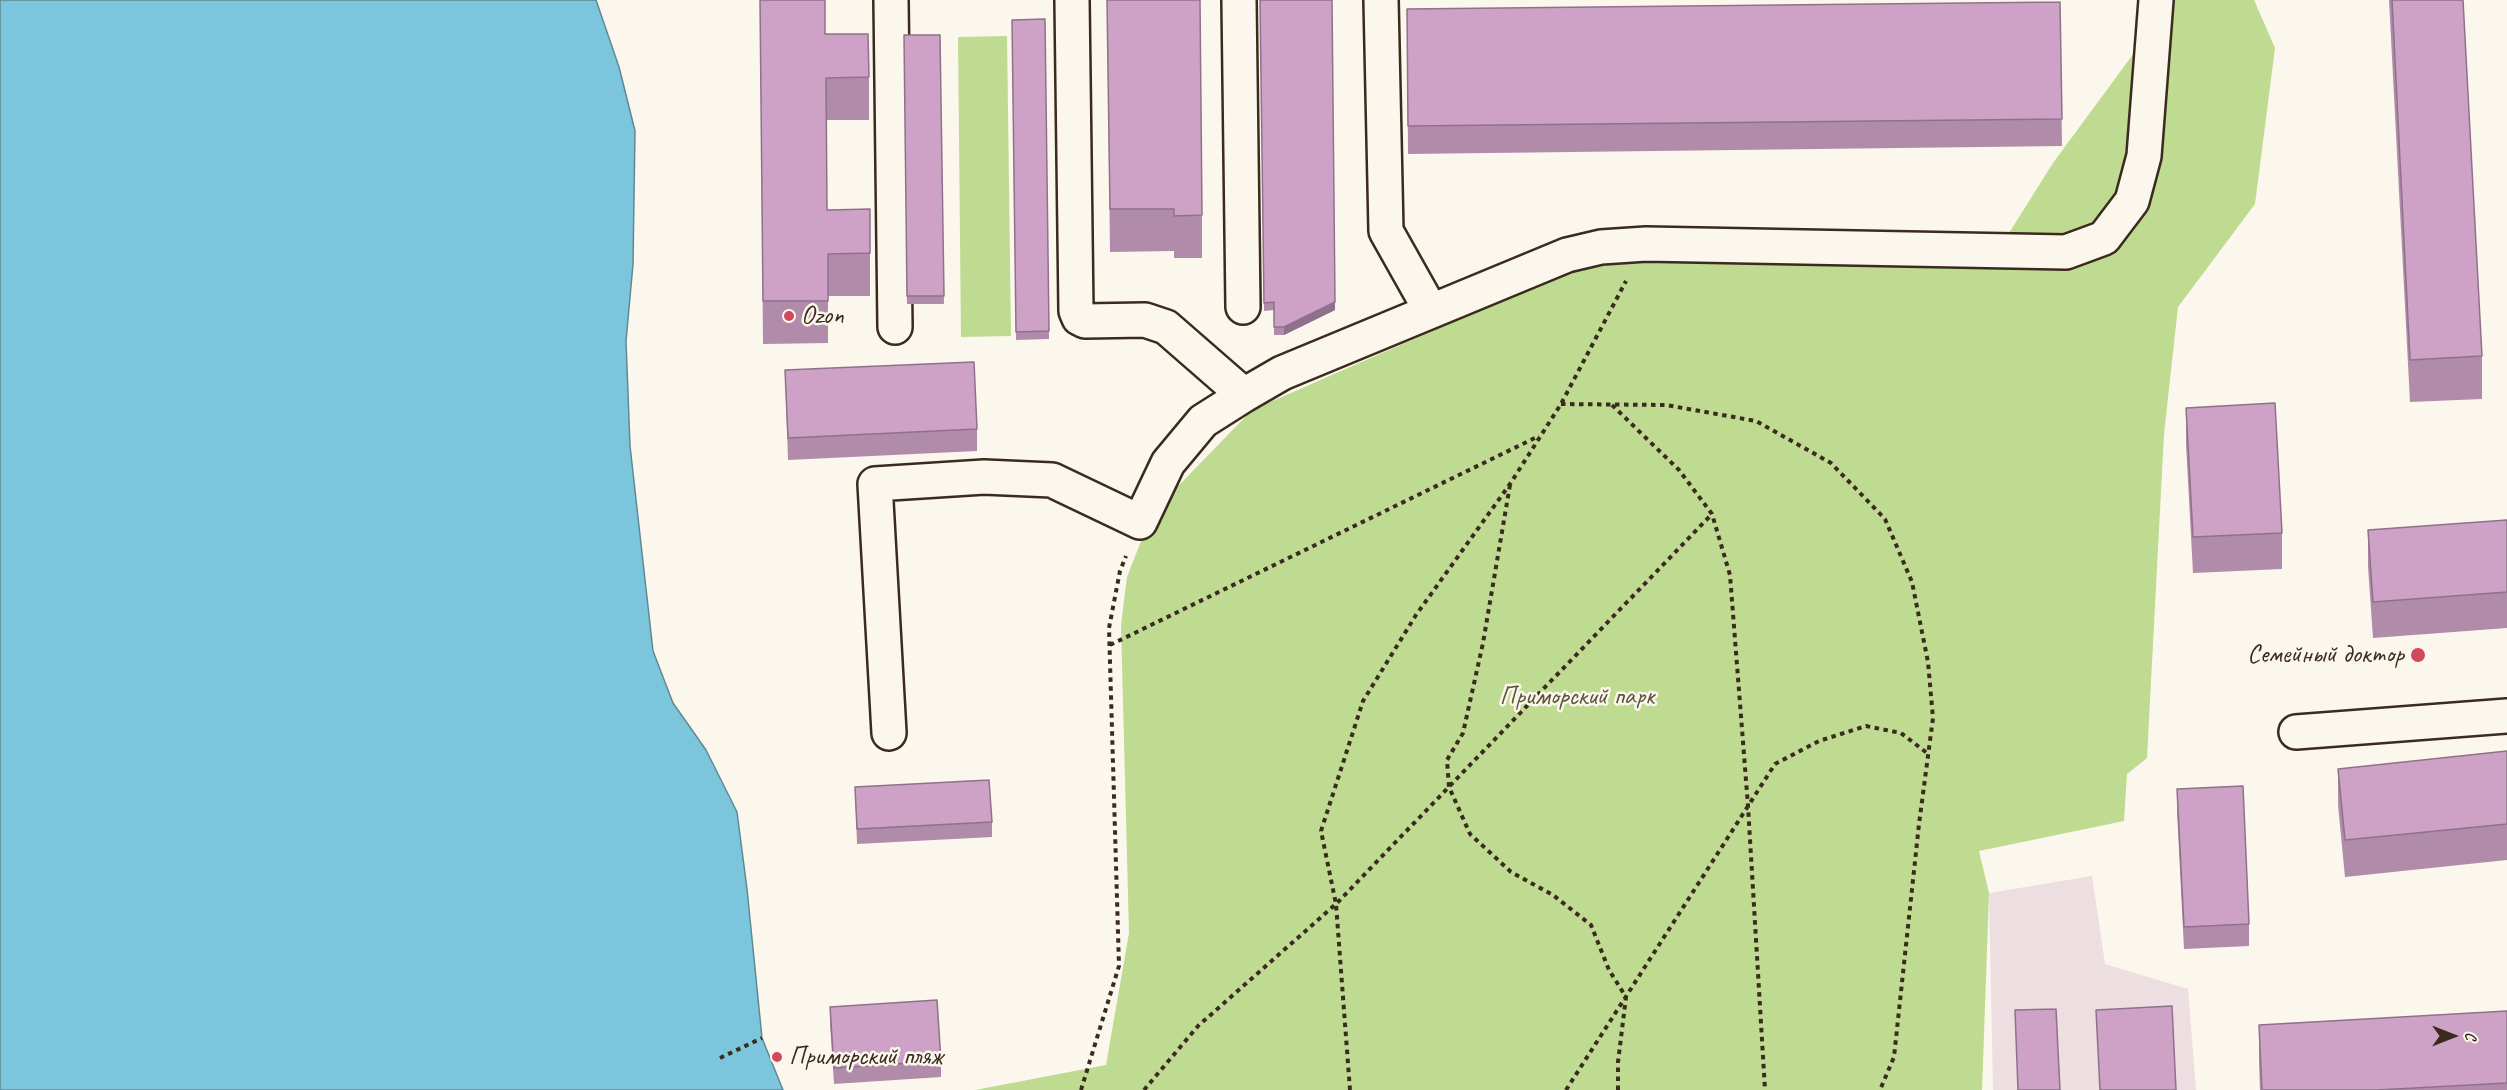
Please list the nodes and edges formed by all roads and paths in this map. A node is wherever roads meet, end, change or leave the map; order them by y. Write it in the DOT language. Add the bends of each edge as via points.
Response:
graph roads {
  1 [pos="891,0"];
  2 [pos="1072,0"];
  3 [pos="1239,0"];
  4 [pos="1381,0"];
  5 [pos="2156,0"];
  6 [pos="1646,244"];
  7 [pos="1243,307"];
  8 [pos="1431,311"];
  9 [pos="895,327"];
  10 [pos="1244,395"];
  11 [pos="1561,404"];
  12 [pos="1612,404"];
  13 [pos="1540,436"];
  14 [pos="1510,484"];
  15 [pos="1712,514"];
  16 [pos="1140,522"];
  17 [pos="1110,645"];
  18 [pos="2507,716"];
  19 [pos="2296,732"];
  20 [pos="889,733"];
  21 [pos="1928,754"];
  22 [pos="1449,787"];
  23 [pos="1748,806"];
  24 [pos="1336,904"];
  25 [pos="1626,997"];
  26 [pos="762,1038"];
  27 [pos="720,1058"];
  28 [pos="1081,1090"];
  29 [pos="1144,1090"];
  30 [pos="1350,1090"];
  31 [pos="1566,1090"];
  32 [pos="1618,1090"];
  33 [pos="1765,1090"];
  34 [pos="1880,1090"];
  1 -- 9 [label="lane"];
  2 -- 10 [label="lane" via="1079,318 1145,320 1166,327"];
  3 -- 7 [label="lane"];
  4 -- 8 [label="lane" via="1386,231"];
  5 -- 6 [label="lane" via="2144,156 2132,201 2104,238 2066,252"];
  6 -- 8 [label="lane" via="1601,247 1567,255"];
  6 -- 11 [label="path"];
  8 -- 10 [label="lane" via="1282,373"];
  10 -- 16 [label="lane" via="1203,421 1168,463"];
  11 -- 12 [label="path"];
  11 -- 13 [label="path"];
  12 -- 15 [label="path" via="1679,470"];
  12 -- 21 [label="path" via="1666,405 1756,421 1831,463 1886,519 1912,582 1928,662 1933,717"];
  13 -- 14 [label="path"];
  13 -- 17 [label="path"];
  14 -- 22 [label="path" via="1463,733 1447,760"];
  14 -- 24 [label="path" via="1416,615 1362,701 1321,831"];
  15 -- 22 [label="path"];
  15 -- 23 [label="path" via="1730,575"];
  16 -- 17 [label="path" via="1120,571 1109,628"];
  16 -- 20 [label="lane" via="1052,480 984,477 875,483"];
  17 -- 28 [label="path" via="1119,966"];
  18 -- 19 [label="lane"];
  21 -- 23 [label="path" via="1901,733 1866,726 1819,741 1775,764"];
  21 -- 34 [label="path" via="1894,1057"];
  22 -- 24 [label="path"];
  22 -- 25 [label="path" via="1470,834 1511,872 1553,895 1591,925 1609,970"];
  23 -- 25 [label="path"];
  23 -- 33 [label="path"];
  24 -- 29 [label="path" via="1198,1026"];
  24 -- 30 [label="path"];
  25 -- 31 [label="path"];
  25 -- 32 [label="path"];
  26 -- 27 [label="path"];
}
